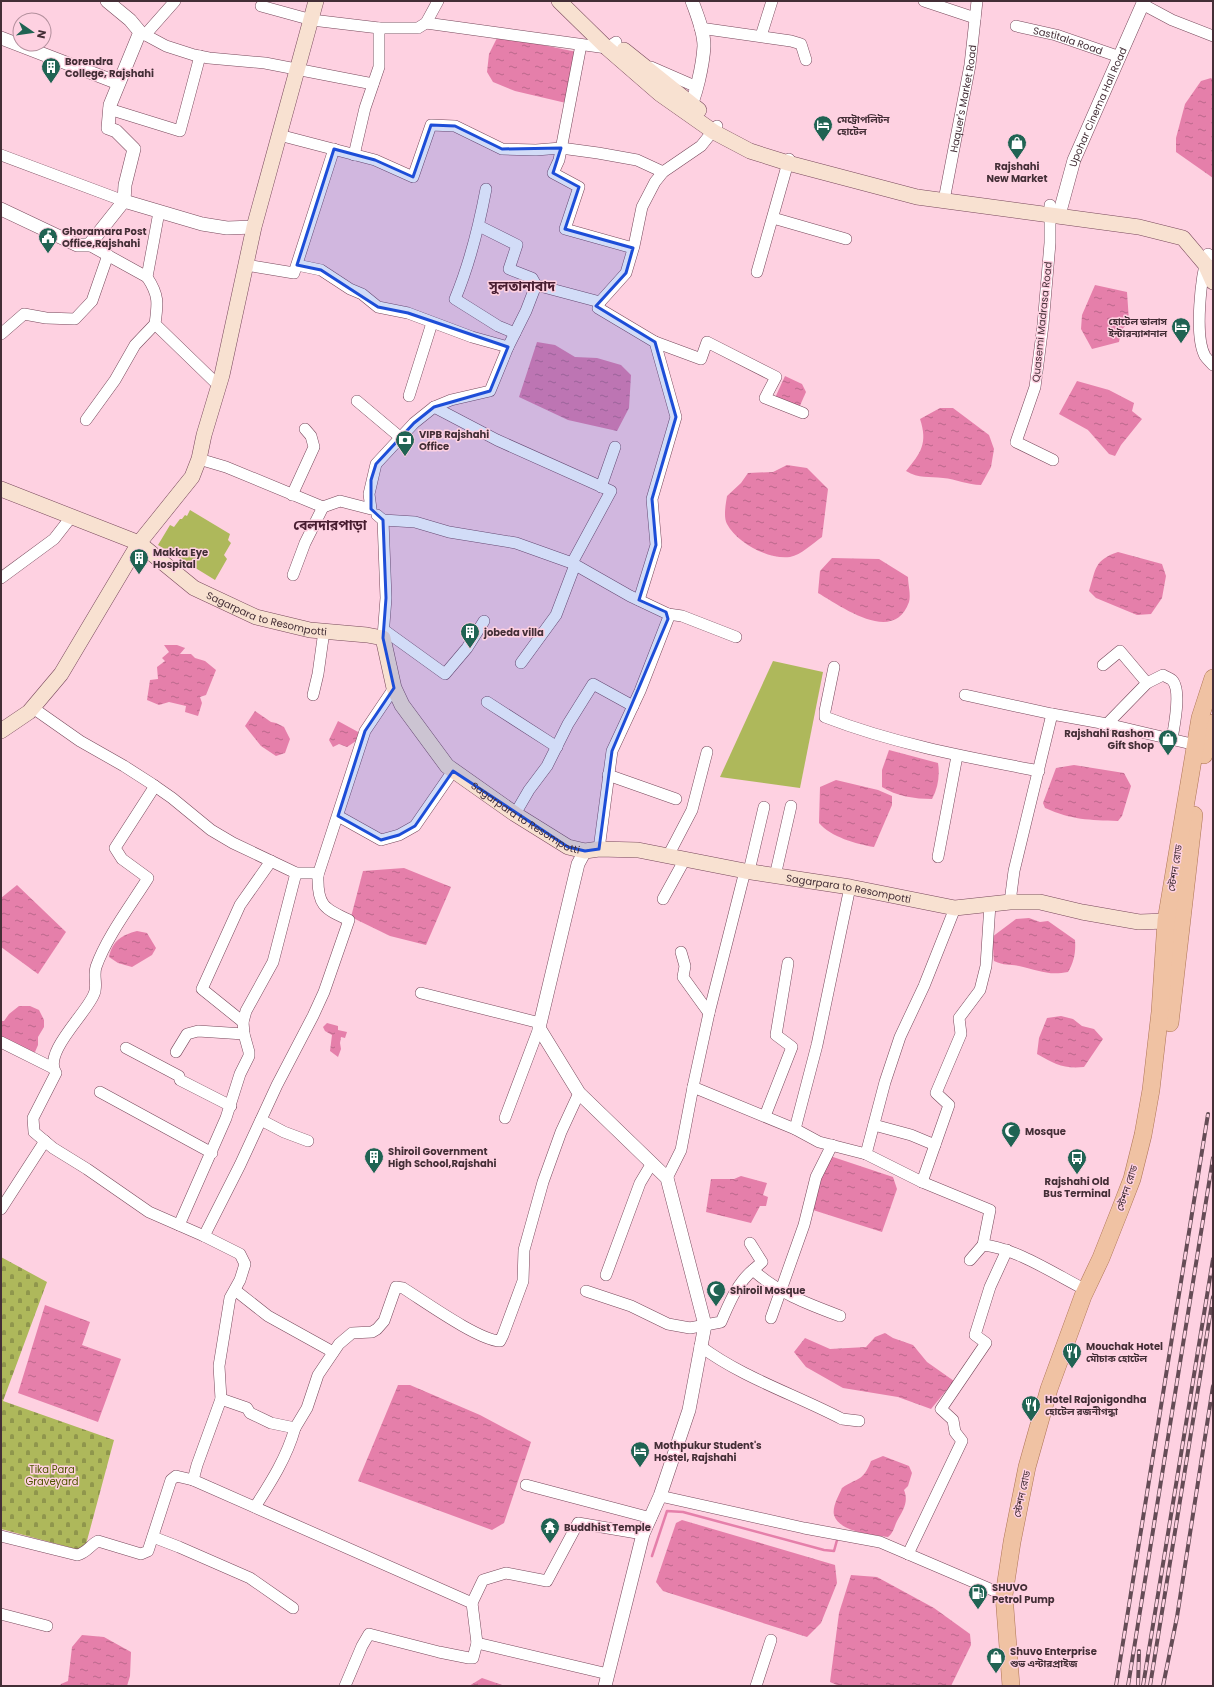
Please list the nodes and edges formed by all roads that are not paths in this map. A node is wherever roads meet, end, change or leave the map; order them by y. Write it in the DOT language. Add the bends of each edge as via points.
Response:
graph roads {
  1 [pos="107,1"];
  2 [pos="175,1"];
  3 [pos="316,1"];
  4 [pos="438,1"];
  5 [pos="559,1"];
  6 [pos="574,1"];
  7 [pos="692,1"];
  8 [pos="772,1"];
  9 [pos="924,1"];
  10 [pos="978,1"];
  11 [pos="1143,3"];
  12 [pos="261,6"];
  13 [pos="975,18"];
  14 [pos="312,20"];
  15 [pos="426,23"];
  16 [pos="1016,26"];
  17 [pos="379,28"];
  18 [pos="700,28"];
  19 [pos="143,34"];
  20 [pos="761,36"];
  21 [pos="1213,36"];
  22 [pos="1,38"];
  23 [pos="581,45"];
  24 [pos="611,45"];
  25 [pos="200,56"];
  26 [pos="1120,57"];
  27 [pos="806,60"];
  28 [pos="642,64"];
  29 [pos="298,69"];
  30 [pos="118,83"];
  31 [pos="373,84"];
  32 [pos="697,87"];
  33 [pos="109,109"];
  34 [pos="690,109"];
  35 [pos="716,129"];
  36 [pos="279,135"];
  37 [pos="561,148"];
  38 [pos="334,149"];
  39 [pos="1,154"];
  40 [pos="354,155"];
  41 [pos="788,161"];
  42 [pos="663,172"];
  43 [pos="486,189"];
  44 [pos="945,195"];
  45 [pos="124,201"];
  46 [pos="1,209"];
  47 [pos="1055,210"];
  48 [pos="159,212"];
  49 [pos="773,218"];
  50 [pos="479,226"];
  51 [pos="254,228"];
  52 [pos="846,239"];
  53 [pos="89,245"];
  54 [pos="633,248"];
  55 [pos="108,255"];
  56 [pos="1209,261"];
  57 [pos="246,265"];
  58 [pos="296,265"];
  59 [pos="757,272"];
  60 [pos="147,277"];
  61 [pos="1213,282"];
  62 [pos="536,285"];
  63 [pos="600,302"];
  64 [pos="432,322"];
  65 [pos="155,324"];
  66 [pos="515,332"];
  67 [pos="1,334"];
  68 [pos="655,342"];
  69 [pos="508,347"];
  70 [pos="1213,365"];
  71 [pos="219,386"];
  72 [pos="409,396"];
  73 [pos="357,401"];
  74 [pos="434,407"];
  75 [pos="803,413"];
  76 [pos="86,420"];
  77 [pos="305,429"];
  78 [pos="401,438"];
  79 [pos="615,447"];
  80 [pos="200,459"];
  81 [pos="1053,460"];
  82 [pos="601,487"];
  83 [pos="1,488"];
  84 [pos="292,495"];
  85 [pos="323,507"];
  86 [pos="371,509"];
  87 [pos="72,516"];
  88 [pos="383,520"];
  89 [pos="139,543"];
  90 [pos="574,564"];
  91 [pos="293,576"];
  92 [pos="1,578"];
  93 [pos="639,600"];
  94 [pos="668,614"];
  95 [pos="484,621"];
  96 [pos="324,631"];
  97 [pos="383,634"];
  98 [pos="736,637"];
  99 [pos="521,663"];
  100 [pos="1103,665"];
  101 [pos="834,667"];
  102 [pos="1213,678"];
  103 [pos="1147,683"];
  104 [pos="394,688"];
  105 [pos="313,695"];
  106 [pos="966,695"];
  107 [pos="487,702"];
  108 [pos="633,706"];
  109 [pos="33,708"];
  110 [pos="1052,714"];
  111 [pos="1213,723"];
  112 [pos="1107,724"];
  113 [pos="1,731"];
  114 [pos="1172,739"];
  115 [pos="1196,745"];
  116 [pos="557,747"];
  117 [pos="707,752"];
  118 [pos="957,756"];
  119 [pos="453,771"];
  120 [pos="1039,771"];
  121 [pos="608,775"];
  122 [pos="155,786"];
  123 [pos="676,799"];
  124 [pos="791,806"];
  125 [pos="764,807"];
  126 [pos="514,814"];
  127 [pos="338,816"];
  128 [pos="592,850"];
  129 [pos="668,856"];
  130 [pos="938,858"];
  131 [pos="685,859"];
  132 [pos="272,861"];
  133 [pos="747,871"];
  134 [pos="296,873"];
  135 [pos="318,875"];
  136 [pos="775,876"];
  137 [pos="850,887"];
  138 [pos="663,899"];
  139 [pos="1010,902"];
  140 [pos="990,904"];
  141 [pos="955,908"];
  142 [pos="1166,922"];
  143 [pos="681,952"];
  144 [pos="788,963"];
  145 [pos="421,993"];
  146 [pos="709,1013"];
  147 [pos="243,1022"];
  148 [pos="540,1026"];
  149 [pos="244,1034"];
  150 [pos="1,1042"];
  151 [pos="126,1048"];
  152 [pos="176,1052"];
  153 [pos="53,1068"];
  154 [pos="693,1087"];
  155 [pos="100,1092"];
  156 [pos="579,1093"];
  157 [pos="231,1106"];
  158 [pos="765,1116"];
  159 [pos="505,1118"];
  160 [pos="261,1120"];
  161 [pos="874,1125"];
  162 [pos="795,1129"];
  163 [pos="45,1141"];
  164 [pos="308,1141"];
  165 [pos="832,1145"];
  166 [pos="935,1145"];
  167 [pos="212,1153"];
  168 [pos="866,1154"];
  169 [pos="652,1163"];
  170 [pos="667,1178"];
  171 [pos="922,1182"];
  172 [pos="1,1209"];
  173 [pos="179,1225"];
  174 [pos="204,1236"];
  175 [pos="750,1243"];
  176 [pos="983,1245"];
  177 [pos="1007,1250"];
  178 [pos="970,1260"];
  179 [pos="753,1270"];
  180 [pos="606,1275"];
  181 [pos="235,1290"];
  182 [pos="1086,1290"];
  183 [pos="586,1291"];
  184 [pos="780,1291"];
  185 [pos="840,1316"];
  186 [pos="771,1318"];
  187 [pos="705,1324"];
  188 [pos="700,1346"];
  189 [pos="333,1352"];
  190 [pos="221,1399"];
  191 [pos="859,1421"];
  192 [pos="295,1428"];
  193 [pos="194,1480"];
  194 [pos="526,1485"];
  195 [pos="660,1496"];
  196 [pos="255,1507"];
  197 [pos="651,1518"];
  198 [pos="643,1534"];
  199 [pos="1,1536"];
  200 [pos="153,1537"];
  201 [pos="908,1554"];
  202 [pos="1004,1595"];
  203 [pos="472,1603"];
  204 [pos="293,1608"];
  205 [pos="1,1614"];
  206 [pos="47,1626"];
  207 [pos="771,1640"];
  208 [pos="477,1643"];
  209 [pos="607,1680"];
  210 [pos="345,1686"];
  211 [pos="756,1686"];
  212 [pos="1011,1686"];
  213 [pos="1021,1686"];
  1 -- 19 [label="street"];
  2 -- 19 [label="street"];
  3 -- 14 [label="main road"];
  4 -- 15 [label="street"];
  5 -- 24 [label="main road"];
  6 -- 24 [label="main road"];
  7 -- 18 [label="street"];
  8 -- 20 [label="street"];
  9 -- 13 [label="street"];
  10 -- 13 [label="street, Haquer's Market Road"];
  11 -- 21 [label="street" via="1172,20"];
  11 -- 26 [label="street, Upohar Cinema Hall Road"];
  12 -- 14 [label="street"];
  13 -- 44 [label="street, Haquer's Market Road" via="970,66"];
  14 -- 17 [label="street"];
  14 -- 29 [label="main road"];
  15 -- 17 [label="street" via="418,28"];
  15 -- 23 [label="street"];
  16 -- 26 [label="street, Sastitala Road" via="1056,35"];
  17 -- 31 [label="street" via="379,67"];
  18 -- 20 [label="street"];
  18 -- 32 [label="street" via="704,46"];
  19 -- 25 [label="street" via="166,46"];
  19 -- 30 [label="street"];
  20 -- 27 [label="street" via="801,44"];
  22 -- 30 [label="street"];
  23 -- 24 [label="street"];
  23 -- 37 [label="street"];
  24 -- 28 [label="main road"];
  24 -- 34 [label="main road" via="660,94"];
  25 -- 29 [label="street"];
  25 -- 33 [label="street" via="180,131"];
  26 -- 47 [label="street, Upohar Cinema Hall Road" via="1074,160"];
  28 -- 32 [label="street"];
  28 -- 34 [label="main road"];
  29 -- 31 [label="street"];
  29 -- 36 [label="main road"];
  30 -- 33 [label="street"];
  31 -- 40 [label="street"];
  32 -- 34 [label="street"];
  33 -- 45 [label="street" via="108,128 116,131 134,149"];
  34 -- 35 [label="main road"];
  35 -- 41 [label="main road"];
  35 -- 42 [label="street" via="701,146"];
  36 -- 38 [label="street"];
  36 -- 51 [label="main road"];
  37 -- 40 [label="street" via="502,149 455,126 431,125 413,177 375,160"];
  37 -- 42 [label="street" via="637,160"];
  37 -- 54 [label="street" via="553,173 579,187 565,229"];
  38 -- 40 [label="street"];
  38 -- 58 [label="street"];
  39 -- 45 [label="street"];
  41 -- 44 [label="main road" via="917,193"];
  41 -- 47 [label="main road" via="917,197"];
  41 -- 49 [label="street"];
  42 -- 54 [label="street" via="642,207"];
  43 -- 50 [label="street"];
  44 -- 47 [label="main road"];
  45 -- 48 [label="street"];
  45 -- 53 [label="street"];
  46 -- 53 [label="street" via="77,245"];
  47 -- 56 [label="main road" via="1166,223 1186,233"];
  47 -- 81 [label="street, Quasemi Madrasa Road" via="1035,387 1016,442"];
  48 -- 51 [label="street" via="202,224 227,228"];
  48 -- 60 [label="street"];
  49 -- 52 [label="street"];
  49 -- 59 [label="street"];
  50 -- 62 [label="street" via="517,245 509,269 532,278"];
  50 -- 66 [label="street" via="455,299 498,326"];
  51 -- 57 [label="main road"];
  53 -- 55 [label="street"];
  54 -- 63 [label="street" via="626,273"];
  55 -- 60 [label="street"];
  55 -- 67 [label="street" via="92,301 75,319 24,314"];
  56 -- 61 [label="main road"];
  56 -- 70 [label="street" via="1200,299 1200,342 1205,356"];
  57 -- 58 [label="street" via="294,274"];
  57 -- 71 [label="main road"];
  58 -- 64 [label="street" via="321,270 378,306"];
  60 -- 65 [label="street" via="154,287 158,304"];
  62 -- 63 [label="street"];
  62 -- 66 [label="street"];
  63 -- 68 [label="street" via="598,308"];
  64 -- 69 [label="street"];
  64 -- 72 [label="street"];
  65 -- 71 [label="street"];
  65 -- 76 [label="street" via="135,345"];
  66 -- 69 [label="street"];
  68 -- 75 [label="street" via="701,358 708,342 776,377 765,398"];
  68 -- 93 [label="street" via="676,418 652,498 656,546"];
  69 -- 74 [label="street" via="490,391 451,400"];
  71 -- 80 [label="main road" via="204,435"];
  73 -- 78 [label="street"];
  74 -- 78 [label="street" via="414,423"];
  74 -- 82 [label="street" via="497,440"];
  77 -- 84 [label="street" via="311,436 314,447"];
  78 -- 86 [label="street" via="376,464 369,494"];
  79 -- 82 [label="street"];
  80 -- 84 [label="street" via="226,467"];
  80 -- 89 [label="main road" via="192,477"];
  82 -- 90 [label="street" via="611,491"];
  83 -- 87 [label="main road, Sagarpara to Resompotti"];
  84 -- 85 [label="street"];
  85 -- 86 [label="street" via="340,500"];
  85 -- 91 [label="street"];
  86 -- 88 [label="street"];
  87 -- 89 [label="main road, Sagarpara to Resompotti"];
  87 -- 92 [label="street" via="54,539"];
  88 -- 90 [label="street" via="415,522 449,532 516,543"];
  88 -- 97 [label="street" via="386,598"];
  89 -- 96 [label="main road, Sagarpara to Resompotti" via="194,588 256,617"];
  89 -- 109 [label="main road" via="61,674"];
  90 -- 93 [label="street"];
  90 -- 99 [label="street" via="556,615"];
  93 -- 94 [label="street"];
  94 -- 98 [label="street" via="682,616"];
  94 -- 108 [label="street"];
  95 -- 97 [label="street" via="467,648 445,674"];
  96 -- 97 [label="main road, Sagarpara to Resompotti"];
  96 -- 105 [label="street"];
  97 -- 104 [label="main road, Sagarpara to Resompotti"];
  100 -- 103 [label="street" via="1120,651"];
  101 -- 118 [label="street" via="825,718 888,739"];
  102 -- 115 [label="main road, স্টেশন রোড" via="1200,718"];
  103 -- 112 [label="street"];
  103 -- 114 [label="street" via="1164,676 1172,680 1176,688"];
  104 -- 119 [label="main road, Sagarpara to Resompotti" via="402,705"];
  104 -- 127 [label="street" via="365,731"];
  106 -- 110 [label="street"];
  107 -- 116 [label="street"];
  108 -- 116 [label="street" via="593,684"];
  108 -- 121 [label="street" via="612,751"];
  109 -- 113 [label="main road"];
  109 -- 122 [label="street" via="80,741"];
  110 -- 112 [label="street"];
  110 -- 120 [label="street"];
  111 -- 213 [label="main road, স্টেশন রোড" via="1205,749 1195,807 1159,1104 1144,1173 1057,1395 1040,1453 1024,1528 1014,1606"];
  112 -- 114 [label="street"];
  114 -- 115 [label="street"];
  115 -- 142 [label="main road, স্টেশন রোড"];
  116 -- 126 [label="street"];
  117 -- 129 [label="street" via="692,810"];
  118 -- 120 [label="street"];
  118 -- 130 [label="street"];
  119 -- 126 [label="main road, Sagarpara to Resompotti"];
  119 -- 127 [label="street" via="415,826 399,835 381,840"];
  120 -- 139 [label="street" via="1014,871"];
  121 -- 123 [label="street"];
  121 -- 128 [label="street"];
  122 -- 132 [label="street" via="211,830 232,843"];
  122 -- 153 [label="street" via="115,848 122,859 148,878 96,966 95,994 58,1049 53,1059"];
  124 -- 136 [label="street"];
  125 -- 133 [label="street"];
  126 -- 128 [label="main road, Sagarpara to Resompotti" via="568,847"];
  127 -- 135 [label="street"];
  128 -- 129 [label="main road, Sagarpara to Resompotti" via="638,850"];
  128 -- 148 [label="street" via="578,864"];
  129 -- 131 [label="main road, Sagarpara to Resompotti"];
  131 -- 133 [label="main road, Sagarpara to Resompotti"];
  131 -- 138 [label="street"];
  132 -- 134 [label="street"];
  132 -- 147 [label="street" via="240,905 202,989"];
  133 -- 136 [label="main road, Sagarpara to Resompotti"];
  133 -- 146 [label="street"];
  134 -- 135 [label="street"];
  134 -- 147 [label="street" via="273,962 246,1011"];
  135 -- 160 [label="street" via="322,904 350,920 324,992"];
  136 -- 137 [label="main road, Sagarpara to Resompotti"];
  137 -- 141 [label="main road, Sagarpara to Resompotti"];
  137 -- 162 [label="street" via="817,1045"];
  139 -- 140 [label="main road, Sagarpara to Resompotti"];
  139 -- 142 [label="main road, Sagarpara to Resompotti" via="1040,902 1139,922"];
  140 -- 141 [label="main road, Sagarpara to Resompotti"];
  140 -- 166 [label="street" via="986,966 980,990 959,1018 961,1034 936,1093 948,1105"];
  141 -- 161 [label="street" via="924,986 900,1037"];
  142 -- 182 [label="main road, স্টেশন রোড" via="1160,1012 1151,1090 1142,1135 1132,1179"];
  143 -- 146 [label="street" via="685,966 683,978"];
  144 -- 158 [label="street" via="776,1034 792,1047"];
  145 -- 148 [label="street"];
  146 -- 154 [label="street"];
  147 -- 149 [label="street"];
  148 -- 156 [label="street"];
  148 -- 159 [label="street"];
  149 -- 152 [label="street" via="198,1031 187,1034"];
  149 -- 157 [label="street" via="249,1056 240,1074"];
  150 -- 153 [label="street"];
  151 -- 157 [label="street"];
  153 -- 163 [label="street" via="56,1073 33,1118 34,1132"];
  154 -- 158 [label="street"];
  154 -- 170 [label="street" via="681,1150"];
  155 -- 167 [label="street"];
  156 -- 169 [label="street"];
  156 -- 189 [label="street" via="561,1132 543,1182 524,1250 523,1281 500,1341 493,1341 476,1333 403,1288 396,1287 384,1321 377,1329 352,1334"];
  157 -- 167 [label="street"];
  158 -- 162 [label="street"];
  160 -- 164 [label="street"];
  160 -- 174 [label="street"];
  161 -- 166 [label="street"];
  161 -- 168 [label="street"];
  162 -- 165 [label="street" via="819,1142"];
  163 -- 172 [label="street"];
  163 -- 173 [label="street" via="149,1212"];
  165 -- 168 [label="street"];
  165 -- 184 [label="street" via="816,1177 804,1225"];
  166 -- 171 [label="street"];
  167 -- 173 [label="street"];
  168 -- 171 [label="street"];
  169 -- 170 [label="street"];
  169 -- 180 [label="street" via="640,1183"];
  170 -- 187 [label="street"];
  171 -- 176 [label="street" via="990,1210"];
  173 -- 174 [label="street"];
  174 -- 181 [label="street" via="240,1254 245,1264"];
  175 -- 179 [label="street" via="762,1262"];
  176 -- 177 [label="street"];
  176 -- 178 [label="street"];
  177 -- 182 [label="street"];
  177 -- 201 [label="street" via="990,1287 975,1335 986,1343 941,1409 953,1420 955,1432 962,1441"];
  179 -- 184 [label="street"];
  179 -- 187 [label="street" via="732,1297 721,1322"];
  181 -- 189 [label="street" via="268,1316"];
  181 -- 190 [label="street" via="230,1298 219,1366"];
  182 -- 202 [label="main road, স্টেশন রোড" via="1049,1389 1027,1467"];
  183 -- 187 [label="street" via="631,1306 668,1324 690,1328"];
  184 -- 185 [label="street"];
  184 -- 186 [label="street"];
  187 -- 188 [label="street"];
  188 -- 191 [label="street" via="731,1367 842,1419"];
  188 -- 195 [label="street" via="689,1410"];
  189 -- 192 [label="street" via="318,1375 308,1408"];
  190 -- 192 [label="street" via="247,1408 250,1413 271,1423"];
  190 -- 193 [label="street" via="199,1458"];
  192 -- 196 [label="street" via="277,1472"];
  193 -- 196 [label="street"];
  193 -- 200 [label="street" via="176,1476 171,1480"];
  194 -- 197 [label="street"];
  195 -- 197 [label="street"];
  195 -- 201 [label="street" via="880,1542"];
  196 -- 203 [label="street"];
  197 -- 198 [label="street"];
  198 -- 203 [label="street" via="578,1523 547,1581 506,1573 483,1580"];
  198 -- 209 [label="street"];
  199 -- 200 [label="street" via="77,1555 84,1554 98,1541 141,1554 148,1551"];
  200 -- 204 [label="street" via="250,1578"];
  201 -- 202 [label="street"];
  202 -- 212 [label="main road, স্টেশন রোড"];
  203 -- 208 [label="street"];
  205 -- 206 [label="street"];
  207 -- 211 [label="street"];
  208 -- 209 [label="street"];
  208 -- 210 [label="street" via="473,1658 468,1658 369,1634"];
}
